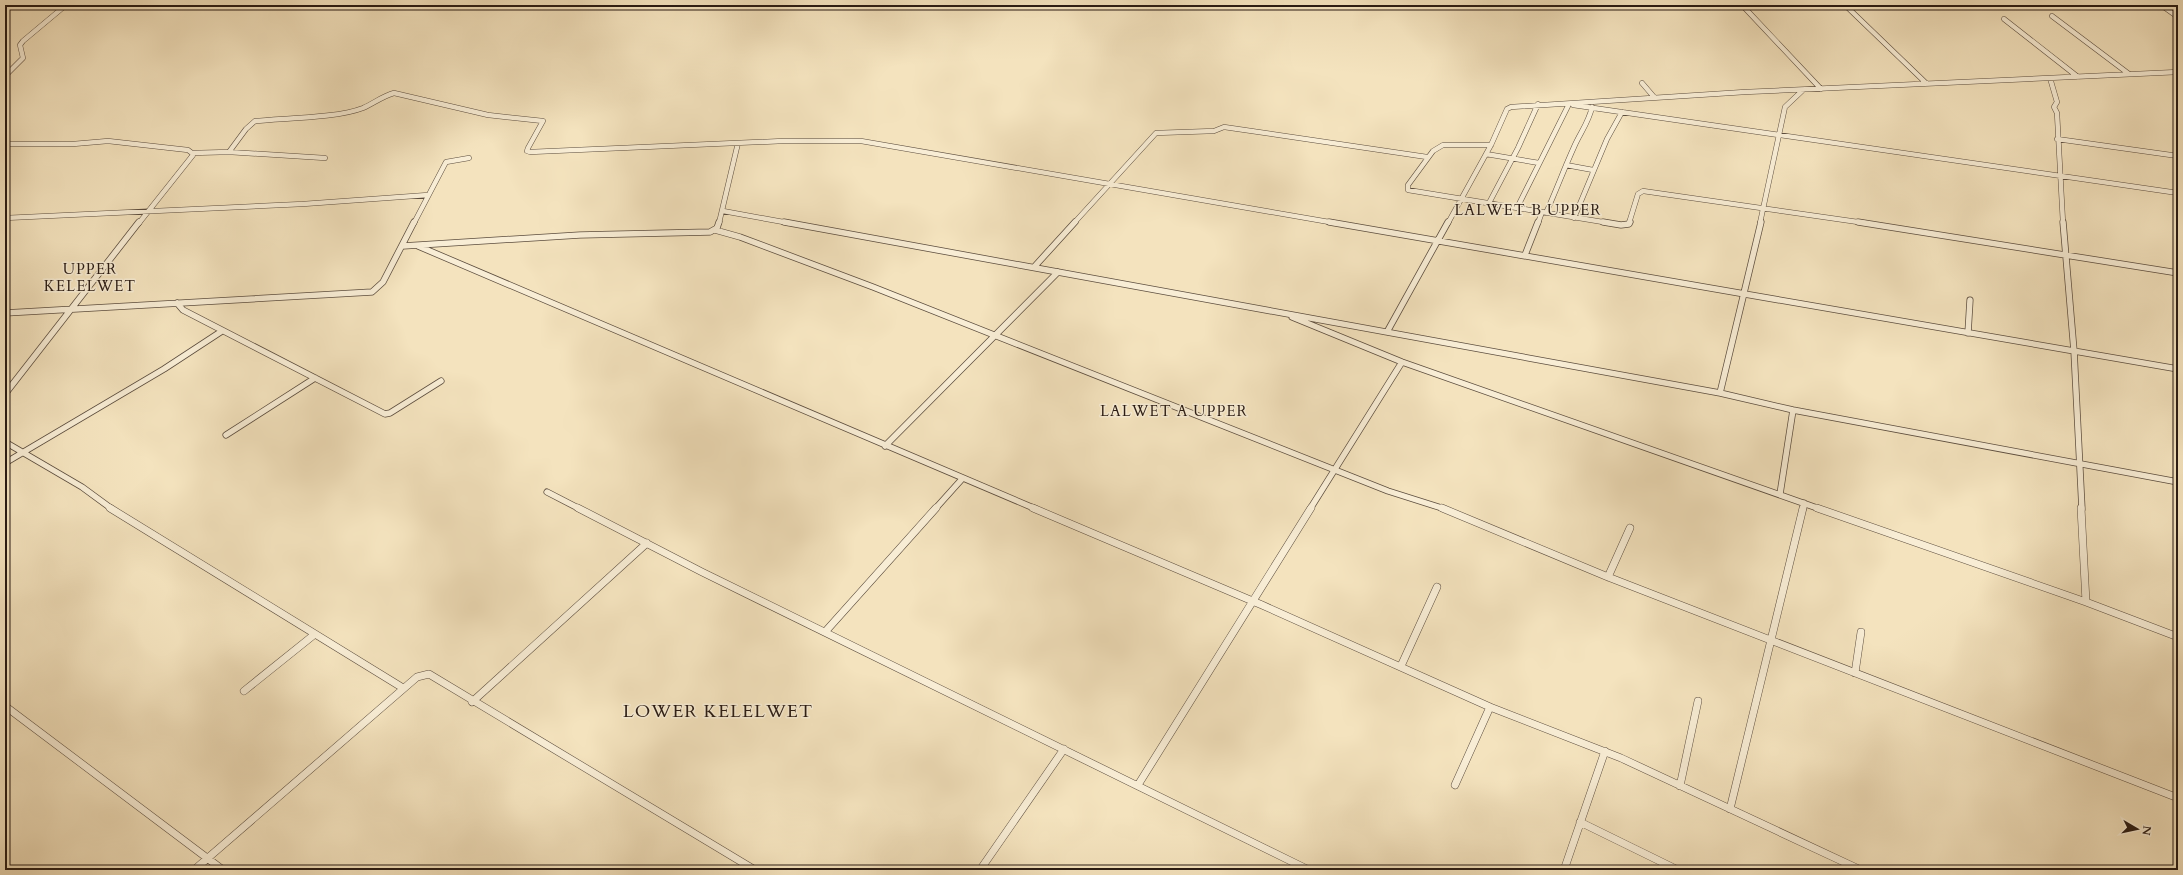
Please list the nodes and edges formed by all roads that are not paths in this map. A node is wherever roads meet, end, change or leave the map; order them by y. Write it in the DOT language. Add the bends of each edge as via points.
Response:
graph roads {
  1 [pos="66,5"];
  2 [pos="1742,5"];
  3 [pos="1845,5"];
  4 [pos="2161,5"];
  5 [pos="2052,16"];
  6 [pos="2178,16"];
  7 [pos="2004,19"];
  8 [pos="2178,72"];
  9 [pos="2129,74"];
  10 [pos="5,76"];
  11 [pos="2078,77"];
  12 [pos="2050,78"];
  13 [pos="1642,83"];
  14 [pos="1927,84"];
  15 [pos="1821,89"];
  16 [pos="1803,90"];
  17 [pos="1654,98"];
  18 [pos="1566,103"];
  19 [pos="1538,104"];
  20 [pos="1592,108"];
  21 [pos="1622,112"];
  22 [pos="1779,135"];
  23 [pos="2057,139"];
  24 [pos="738,143"];
  25 [pos="5,144"];
  26 [pos="1491,144"];
  27 [pos="229,152"];
  28 [pos="192,153"];
  29 [pos="1486,154"];
  30 [pos="2178,156"];
  31 [pos="1427,157"];
  32 [pos="325,158"];
  33 [pos="470,158"];
  34 [pos="1512,159"];
  35 [pos="1538,163"];
  36 [pos="1566,165"];
  37 [pos="1593,170"];
  38 [pos="2059,176"];
  39 [pos="1109,185"];
  40 [pos="2178,193"];
  41 [pos="428,196"];
  42 [pos="1459,199"];
  43 [pos="1489,203"];
  44 [pos="1517,208"];
  45 [pos="1764,208"];
  46 [pos="149,210"];
  47 [pos="723,211"];
  48 [pos="1544,212"];
  49 [pos="5,218"];
  50 [pos="1574,218"];
  51 [pos="715,230"];
  52 [pos="1436,241"];
  53 [pos="403,246"];
  54 [pos="418,246"];
  55 [pos="2065,254"];
  56 [pos="1525,256"];
  57 [pos="1035,266"];
  58 [pos="1058,272"];
  59 [pos="2178,273"];
  60 [pos="1743,293"];
  61 [pos="1970,300"];
  62 [pos="177,303"];
  63 [pos="71,309"];
  64 [pos="5,313"];
  65 [pos="1287,315"];
  66 [pos="222,331"];
  67 [pos="1387,332"];
  68 [pos="1968,333"];
  69 [pos="994,336"];
  70 [pos="2074,351"];
  71 [pos="1402,362"];
  72 [pos="2178,368"];
  73 [pos="315,378"];
  74 [pos="441,381"];
  75 [pos="1720,393"];
  76 [pos="5,394"];
  77 [pos="1793,410"];
  78 [pos="226,435"];
  79 [pos="5,442"];
  80 [pos="885,446"];
  81 [pos="24,452"];
  82 [pos="5,463"];
  83 [pos="2078,464"];
  84 [pos="1334,470"];
  85 [pos="962,479"];
  86 [pos="2178,482"];
  87 [pos="547,492"];
  88 [pos="1780,494"];
  89 [pos="1804,503"];
  90 [pos="1630,528"];
  91 [pos="647,543"];
  92 [pos="1608,577"];
  93 [pos="1437,587"];
  94 [pos="1253,602"];
  95 [pos="2086,602"];
  96 [pos="825,632"];
  97 [pos="1861,632"];
  98 [pos="315,634"];
  99 [pos="2178,637"];
  100 [pos="1770,639"];
  101 [pos="1401,666"];
  102 [pos="1856,673"];
  103 [pos="403,688"];
  104 [pos="244,691"];
  105 [pos="1698,701"];
  106 [pos="472,702"];
  107 [pos="5,706"];
  108 [pos="1490,707"];
  109 [pos="1064,749"];
  110 [pos="1605,751"];
  111 [pos="1455,784"];
  112 [pos="1138,785"];
  113 [pos="1680,786"];
  114 [pos="2178,798"];
  115 [pos="1730,809"];
  116 [pos="1580,822"];
  117 [pos="208,858"];
  118 [pos="194,870"];
  119 [pos="223,870"];
  120 [pos="755,870"];
  121 [pos="980,870"];
  122 [pos="1309,870"];
  123 [pos="1564,870"];
  124 [pos="1678,870"];
  125 [pos="1860,870"];
  1 -- 10 [label="street" via="23,41 20,45 23,58"];
  2 -- 15 [label="street"];
  3 -- 14 [label="street"];
  4 -- 6 [label="street"];
  5 -- 9 [label="street"];
  7 -- 11 [label="street"];
  8 -- 9 [label="street"];
  9 -- 11 [label="street"];
  11 -- 12 [label="street"];
  12 -- 14 [label="street"];
  12 -- 23 [label="street" via="2058,102 2054,107 2057,113"];
  13 -- 17 [label="street"];
  14 -- 15 [label="street"];
  15 -- 16 [label="street"];
  16 -- 17 [label="street"];
  16 -- 22 [label="street" via="1786,108"];
  17 -- 18 [label="street"];
  18 -- 19 [label="street"];
  18 -- 20 [label="street"];
  18 -- 35 [label="street"];
  19 -- 26 [label="street" via="1507,109"];
  19 -- 34 [label="street"];
  20 -- 21 [label="street"];
  20 -- 36 [label="street"];
  21 -- 22 [label="street"];
  21 -- 37 [label="street"];
  22 -- 38 [label="street"];
  22 -- 45 [label="street"];
  23 -- 30 [label="street"];
  23 -- 38 [label="street"];
  24 -- 27 [label="street" via="530,152 527,151 528,148 543,121 482,114 422,98 394,94 384,96 363,108 342,113 255,121"];
  24 -- 39 [label="street" via="799,140 861,141"];
  24 -- 47 [label="street" via="730,169"];
  25 -- 28 [label="street" via="127,142 188,150"];
  26 -- 29 [label="street"];
  26 -- 31 [label="street" via="1443,146 1433,150"];
  27 -- 28 [label="street"];
  27 -- 32 [label="street"];
  28 -- 46 [label="street" via="194,155"];
  29 -- 34 [label="street"];
  29 -- 42 [label="street"];
  31 -- 39 [label="street" via="1224,127 1214,131 1162,132 1152,135"];
  31 -- 42 [label="street" via="1408,185 1408,190"];
  33 -- 41 [label="street" via="446,162"];
  34 -- 35 [label="street"];
  34 -- 43 [label="street"];
  35 -- 44 [label="street"];
  36 -- 37 [label="street"];
  36 -- 48 [label="street" via="1562,180"];
  37 -- 50 [label="street"];
  38 -- 40 [label="street"];
  38 -- 55 [label="street"];
  39 -- 52 [label="street"];
  39 -- 57 [label="street"];
  41 -- 46 [label="street"];
  41 -- 53 [label="street"];
  42 -- 43 [label="street"];
  42 -- 52 [label="street"];
  43 -- 44 [label="street"];
  44 -- 48 [label="street"];
  45 -- 50 [label="street" via="1643,191 1638,194 1629,224 1615,225"];
  45 -- 55 [label="street"];
  45 -- 60 [label="street"];
  46 -- 49 [label="street"];
  46 -- 63 [label="street"];
  47 -- 51 [label="street"];
  47 -- 57 [label="street"];
  48 -- 50 [label="street"];
  48 -- 56 [label="street"];
  51 -- 54 [label="street" via="580,235"];
  51 -- 69 [label="street" via="873,287"];
  52 -- 56 [label="street"];
  52 -- 67 [label="street"];
  53 -- 54 [label="street"];
  53 -- 62 [label="street" via="384,282 372,292"];
  54 -- 80 [label="street"];
  55 -- 59 [label="street"];
  55 -- 70 [label="street"];
  56 -- 60 [label="street"];
  57 -- 58 [label="street"];
  58 -- 65 [label="street"];
  58 -- 69 [label="street"];
  60 -- 68 [label="street"];
  60 -- 75 [label="street"];
  61 -- 68 [label="street"];
  62 -- 63 [label="street"];
  62 -- 66 [label="street" via="183,310"];
  63 -- 64 [label="street"];
  63 -- 76 [label="street"];
  65 -- 67 [label="street"];
  65 -- 71 [label="street"];
  66 -- 73 [label="street"];
  66 -- 81 [label="street" via="164,369"];
  67 -- 75 [label="street"];
  68 -- 70 [label="street"];
  69 -- 80 [label="street"];
  69 -- 84 [label="street"];
  70 -- 72 [label="street"];
  70 -- 83 [label="street"];
  71 -- 84 [label="street"];
  71 -- 88 [label="street"];
  73 -- 74 [label="street" via="385,414"];
  73 -- 78 [label="street"];
  75 -- 77 [label="street"];
  77 -- 83 [label="street"];
  77 -- 88 [label="street"];
  79 -- 81 [label="street"];
  80 -- 85 [label="street"];
  81 -- 82 [label="street"];
  81 -- 98 [label="street"];
  83 -- 86 [label="street"];
  83 -- 95 [label="street"];
  84 -- 92 [label="street" via="1388,491 1438,506"];
  84 -- 94 [label="street"];
  85 -- 94 [label="street"];
  85 -- 96 [label="street"];
  87 -- 91 [label="street"];
  88 -- 89 [label="street"];
  89 -- 95 [label="street"];
  89 -- 100 [label="street"];
  90 -- 92 [label="street"];
  91 -- 96 [label="street"];
  91 -- 106 [label="street"];
  92 -- 100 [label="street"];
  93 -- 101 [label="street"];
  94 -- 101 [label="street"];
  94 -- 112 [label="street"];
  95 -- 99 [label="street"];
  96 -- 109 [label="street"];
  97 -- 102 [label="street"];
  98 -- 103 [label="street"];
  98 -- 104 [label="street"];
  100 -- 102 [label="street"];
  100 -- 115 [label="street"];
  101 -- 108 [label="street"];
  102 -- 114 [label="street"];
  103 -- 106 [label="street" via="417,677 429,674"];
  103 -- 117 [label="street"];
  105 -- 113 [label="street"];
  106 -- 120 [label="street"];
  107 -- 117 [label="street"];
  108 -- 110 [label="street"];
  108 -- 111 [label="street"];
  109 -- 112 [label="street"];
  109 -- 121 [label="street"];
  110 -- 113 [label="street"];
  110 -- 116 [label="street"];
  112 -- 122 [label="street"];
  113 -- 115 [label="street"];
  115 -- 125 [label="street"];
  116 -- 123 [label="street"];
  116 -- 124 [label="street"];
  117 -- 118 [label="street"];
  117 -- 119 [label="street"];
}
